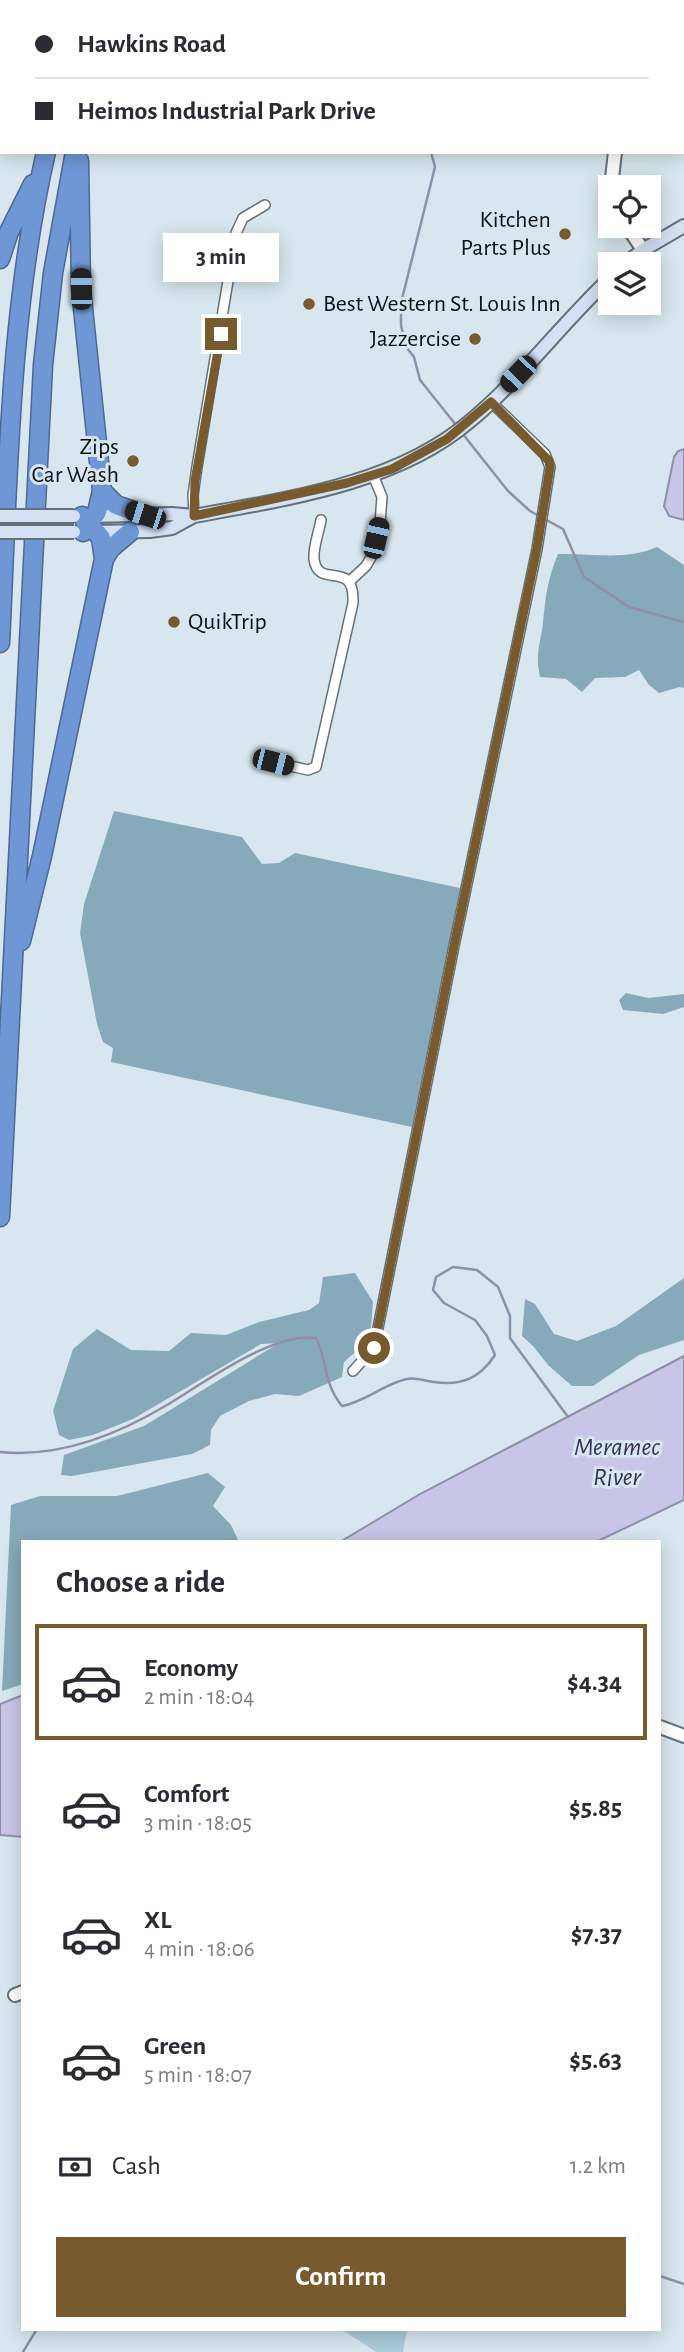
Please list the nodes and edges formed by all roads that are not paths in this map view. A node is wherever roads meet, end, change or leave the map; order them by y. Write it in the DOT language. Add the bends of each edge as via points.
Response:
graph roads {
  1 [pos="77,154"];
  2 [pos="77,154"];
  3 [pos="615,154"];
  4 [pos="45,157"];
  5 [pos="612,175"];
  6 [pos="265,205"];
  7 [pos="684,226"];
  8 [pos="636,238"];
  9 [pos="643,250"];
  10 [pos="640,252"];
  11 [pos="0,258"];
  12 [pos="598,291"];
  13 [pos="491,402"];
  14 [pos="373,475"];
  15 [pos="102,491"];
  16 [pos="145,515"];
  17 [pos="0,516"];
  18 [pos="194,516"];
  19 [pos="321,520"];
  20 [pos="85,524"];
  21 [pos="0,532"];
  22 [pos="130,532"];
  23 [pos="104,559"];
  24 [pos="350,581"];
  25 [pos="0,643"];
  26 [pos="273,762"];
  27 [pos="12,978"];
  28 [pos="0,1217"];
  29 [pos="353,1371"];
  30 [pos="661,1727"];
  31 [pos="684,1736"];
  1 -- 15 [label="highway" via="81,289"];
  2 -- 27 [label="highway" via="52,273 43,365"];
  3 -- 5 [label="street"];
  4 -- 11 [label="highway"];
  4 -- 25 [label="highway" via="17,339"];
  6 -- 18 [label="street" via="243,218 236,233 195,485"];
  7 -- 9 [label="main road"];
  8 -- 9 [label="street"];
  9 -- 10 [label="main road"];
  12 -- 13 [label="main road"];
  13 -- 14 [label="main road" via="426,452"];
  13 -- 29 [label="street" via="545,454 550,467 509,700 374,1348"];
  14 -- 18 [label="main road"];
  14 -- 24 [label="street" via="382,497 380,523 373,554"];
  15 -- 16 [label="highway" via="116,505"];
  15 -- 20 [label="highway" via="100,503"];
  16 -- 18 [label="main road"];
  16 -- 20 [label="main road"];
  17 -- 20 [label="main road, bridge"];
  18 -- 22 [label="main road" via="172,528"];
  19 -- 24 [label="street" via="314,557 317,567"];
  20 -- 21 [label="main road, bridge"];
  20 -- 22 [label="main road"];
  20 -- 23 [label="highway" via="102,538"];
  22 -- 23 [label="highway"];
  23 -- 27 [label="highway"];
  24 -- 26 [label="street" via="353,603 316,766 307,770"];
  27 -- 28 [label="highway"];
  30 -- 31 [label="street"];
}
